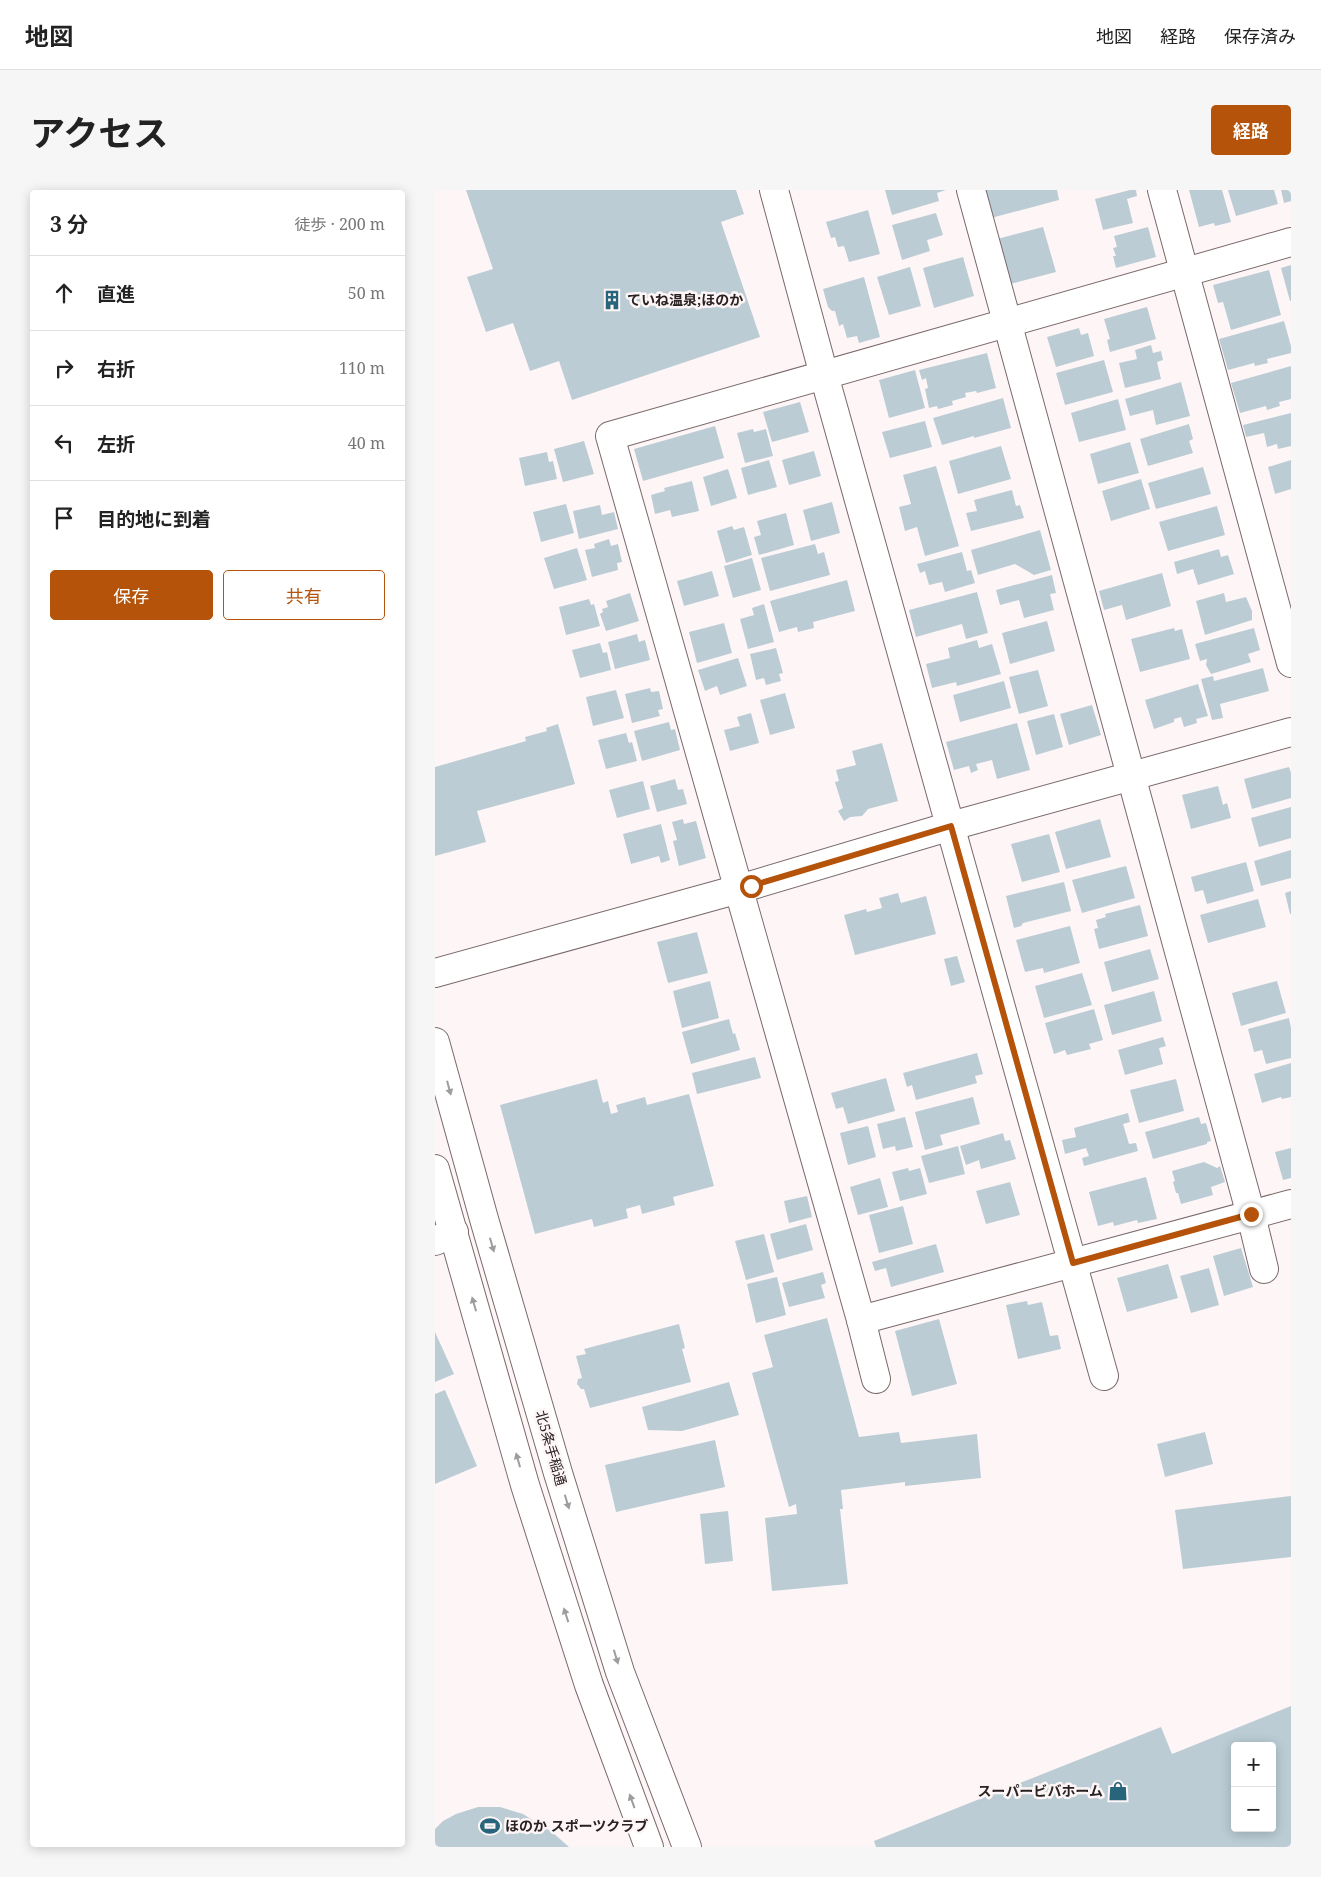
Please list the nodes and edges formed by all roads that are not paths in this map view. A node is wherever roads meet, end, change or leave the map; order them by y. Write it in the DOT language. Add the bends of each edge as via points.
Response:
graph roads {
  1 [pos="774,190"];
  2 [pos="971,190"];
  3 [pos="1162,190"];
  4 [pos="1291,242"];
  5 [pos="1185,272"];
  6 [pos="1007,323"];
  7 [pos="824,374"];
  8 [pos="1291,663"];
  9 [pos="1291,732"];
  10 [pos="1131,776"];
  11 [pos="951,826"];
  12 [pos="739,889"];
  13 [pos="435,973"];
  14 [pos="435,1042"];
  15 [pos="435,1169"];
  16 [pos="1291,1204"];
  17 [pos="1251,1214"];
  18 [pos="445,1236"];
  19 [pos="1073,1263"];
  20 [pos="1264,1269"];
  21 [pos="861,1320"];
  22 [pos="1104,1376"];
  23 [pos="876,1379"];
  24 [pos="649,1847"];
  25 [pos="687,1847"];
  1 -- 7 [label="main road"];
  2 -- 6 [label="main road"];
  3 -- 5 [label="main road"];
  4 -- 5 [label="main road"];
  5 -- 6 [label="main road"];
  5 -- 8 [label="main road"];
  6 -- 7 [label="main road"];
  6 -- 10 [label="main road"];
  7 -- 11 [label="main road"];
  7 -- 12 [label="main road" via="610,436"];
  9 -- 10 [label="main road"];
  10 -- 11 [label="main road"];
  10 -- 17 [label="main road"];
  11 -- 12 [label="main road"];
  11 -- 19 [label="main road"];
  12 -- 13 [label="main road"];
  12 -- 21 [label="main road"];
  14 -- 25 [label="main road, 北5条手稲通, one-way" via="564,1492 620,1672"];
  15 -- 18 [label="main road"];
  16 -- 17 [label="main road"];
  17 -- 19 [label="main road"];
  17 -- 20 [label="main road"];
  24 -- 18 [label="main road, one-way" via="589,1685"];
  19 -- 21 [label="main road"];
  19 -- 22 [label="main road"];
  21 -- 23 [label="main road"];
}
